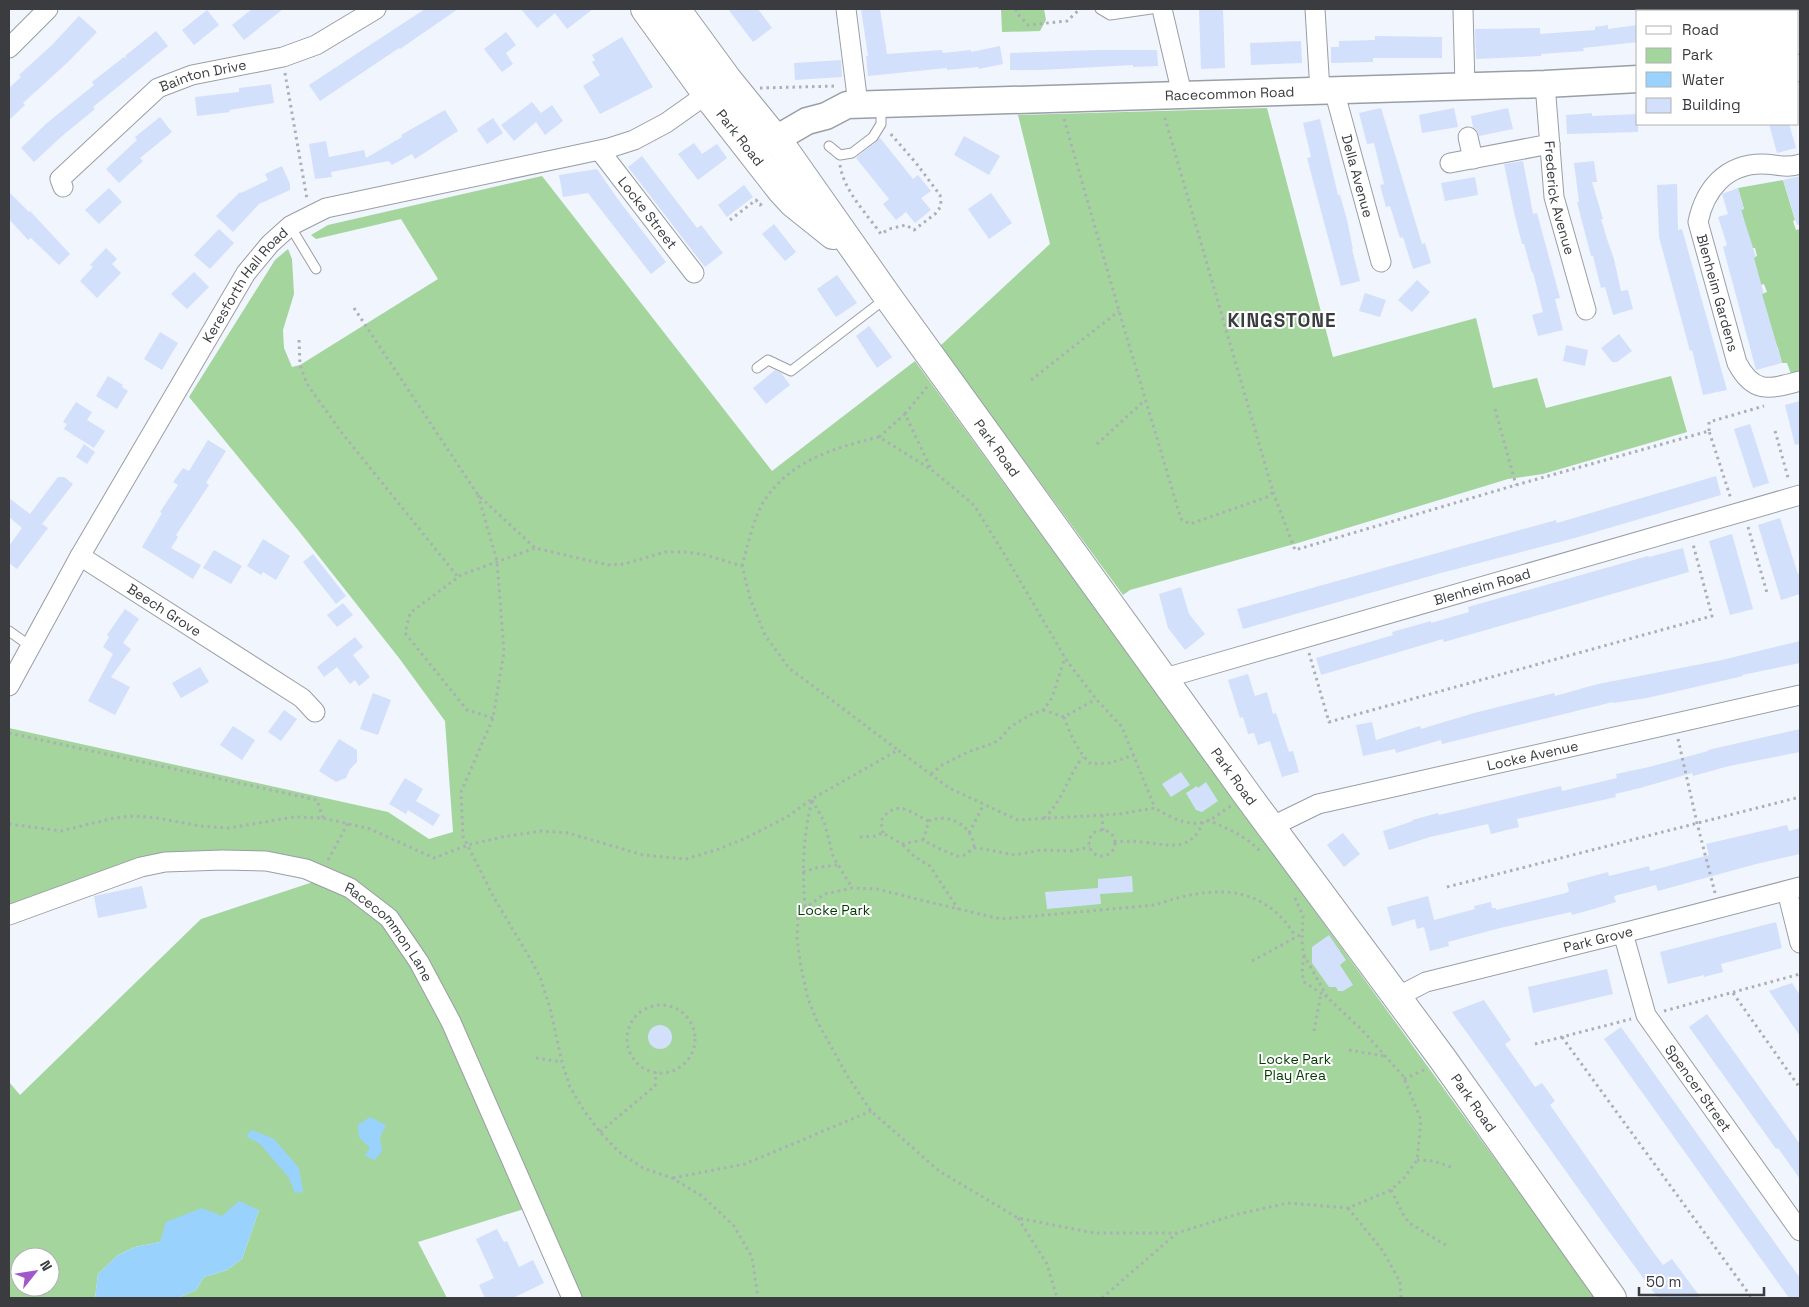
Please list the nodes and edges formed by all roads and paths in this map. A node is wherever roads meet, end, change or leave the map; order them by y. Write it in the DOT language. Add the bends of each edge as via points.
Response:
graph roads {
  1 [pos="48,9"];
  2 [pos="645,9"];
  3 [pos="676,9"];
  4 [pos="846,9"];
  5 [pos="1016,9"];
  6 [pos="1080,9"];
  7 [pos="1100,9"];
  8 [pos="1151,9"];
  9 [pos="1162,9"];
  10 [pos="1315,9"];
  11 [pos="1463,9"];
  12 [pos="370,10"];
  13 [pos="9,48"];
  14 [pos="283,57"];
  15 [pos="1636,79"];
  16 [pos="1545,84"];
  17 [pos="1465,86"];
  18 [pos="1327,90"];
  19 [pos="721,91"];
  20 [pos="1170,94"];
  21 [pos="1058,98"];
  22 [pos="869,104"];
  23 [pos="1468,137"];
  24 [pos="1550,144"];
  25 [pos="829,146"];
  26 [pos="600,152"];
  27 [pos="769,152"];
  28 [pos="840,155"];
  29 [pos="1473,159"];
  30 [pos="1450,163"];
  31 [pos="1800,164"];
  32 [pos="63,187"];
  33 [pos="781,190"];
  34 [pos="310,215"];
  35 [pos="730,220"];
  36 [pos="290,226"];
  37 [pos="856,253"];
  38 [pos="1382,262"];
  39 [pos="316,269"];
  40 [pos="694,273"];
  41 [pos="888,297"];
  42 [pos="354,308"];
  43 [pos="1586,310"];
  44 [pos="1119,311"];
  45 [pos="299,340"];
  46 [pos="757,368"];
  47 [pos="941,371"];
  48 [pos="1030,380"];
  49 [pos="1800,381"];
  50 [pos="1145,400"];
  51 [pos="1773,403"];
  52 [pos="1495,409"];
  53 [pos="905,414"];
  54 [pos="1775,431"];
  55 [pos="1710,432"];
  56 [pos="879,437"];
  57 [pos="1097,444"];
  58 [pos="932,470"];
  59 [pos="1516,485"];
  60 [pos="1273,492"];
  61 [pos="478,495"];
  62 [pos="1798,498"];
  63 [pos="1739,513"];
  64 [pos="1688,528"];
  65 [pos="535,548"];
  66 [pos="80,556"];
  67 [pos="496,561"];
  68 [pos="742,566"];
  69 [pos="458,577"];
  70 [pos="1767,593"];
  71 [pos="9,631"];
  72 [pos="1304,638"];
  73 [pos="30,646"];
  74 [pos="1064,656"];
  75 [pos="1164,678"];
  76 [pos="9,686"];
  77 [pos="1800,696"];
  78 [pos="1096,699"];
  79 [pos="1043,710"];
  80 [pos="315,712"];
  81 [pos="1064,717"];
  82 [pos="493,718"];
  83 [pos="1675,724"];
  84 [pos="9,733"];
  85 [pos="898,750"];
  86 [pos="1134,755"];
  87 [pos="1083,757"];
  88 [pos="931,774"];
  89 [pos="1248,796"];
  90 [pos="1800,797"];
  91 [pos="812,800"];
  92 [pos="984,804"];
  93 [pos="1155,808"];
  94 [pos="1102,815"];
  95 [pos="323,818"];
  96 [pos="1044,818"];
  97 [pos="929,821"];
  98 [pos="1205,821"];
  99 [pos="348,823"];
  100 [pos="9,824"];
  101 [pos="1697,824"];
  102 [pos="1272,828"];
  103 [pos="1103,831"];
  104 [pos="969,833"];
  105 [pos="883,834"];
  106 [pos="860,837"];
  107 [pos="923,840"];
  108 [pos="1114,842"];
  109 [pos="902,844"];
  110 [pos="468,845"];
  111 [pos="1090,847"];
  112 [pos="974,848"];
  113 [pos="1262,854"];
  114 [pos="838,865"];
  115 [pos="803,872"];
  116 [pos="321,874"];
  117 [pos="1447,887"];
  118 [pos="852,888"];
  119 [pos="1794,889"];
  120 [pos="1294,896"];
  121 [pos="805,907"];
  122 [pos="1719,908"];
  123 [pos="958,909"];
  124 [pos="9,915"];
  125 [pos="1303,934"];
  126 [pos="1623,934"];
  127 [pos="1296,938"];
  128 [pos="1800,943"];
  129 [pos="1304,955"];
  130 [pos="1252,962"];
  131 [pos="1800,974"];
  132 [pos="1733,993"];
  133 [pos="1321,994"];
  134 [pos="1327,997"];
  135 [pos="1397,997"];
  136 [pos="1646,1016"];
  137 [pos="1314,1032"];
  138 [pos="1562,1037"];
  139 [pos="1535,1044"];
  140 [pos="1349,1050"];
  141 [pos="1385,1056"];
  142 [pos="536,1058"];
  143 [pos="562,1062"];
  144 [pos="656,1072"];
  145 [pos="1800,1088"];
  146 [pos="871,1111"];
  147 [pos="600,1132"];
  148 [pos="1417,1160"];
  149 [pos="1451,1167"];
  150 [pos="672,1178"];
  151 [pos="1392,1190"];
  152 [pos="1348,1208"];
  153 [pos="1018,1218"];
  154 [pos="1800,1231"];
  155 [pos="1177,1233"];
  156 [pos="1449,1248"];
  157 [pos="572,1298"];
  158 [pos="758,1298"];
  159 [pos="1057,1298"];
  160 [pos="1102,1298"];
  161 [pos="1401,1298"];
  162 [pos="1612,1298"];
  163 [pos="1752,1298"];
  1 -- 13 [label="street"];
  2 -- 19 [label="highway"];
  3 -- 19 [label="highway"];
  4 -- 22 [label="street"];
  5 -- 6 [label="path" via="1028,25 1067,21"];
  7 -- 8 [label="lane" via="1110,15"];
  9 -- 20 [label="street"];
  10 -- 18 [label="street, Della Avenue"];
  11 -- 17 [label="street"];
  12 -- 14 [label="street, Bainton Drive" via="316,45"];
  14 -- 32 [label="street, Bainton Drive" via="192,75 158,88 60,179"];
  14 -- 34 [label="path"];
  15 -- 16 [label="street, Racecommon Road"];
  16 -- 17 [label="street, Racecommon Road"];
  16 -- 24 [label="street, Frederick Avenue"];
  17 -- 18 [label="street, Racecommon Road"];
  18 -- 20 [label="street, Racecommon Road"];
  18 -- 38 [label="street, Della Avenue"];
  19 -- 22 [label="path"];
  19 -- 26 [label="street, Keresforth Hall Road" via="694,115 666,123 634,140"];
  19 -- 27 [label="highway, Park Road"];
  20 -- 21 [label="street, Racecommon Road"];
  20 -- 60 [label="path"];
  21 -- 22 [label="street, Racecommon Road"];
  21 -- 44 [label="path"];
  22 -- 27 [label="street, Racecommon Road" via="846,105 826,116 807,121"];
  22 -- 28 [label="lane" via="873,137 852,153"];
  22 -- 28 [label="path" via="940,194 939,209 914,230 906,225 881,234 848,189 842,177"];
  23 -- 29 [label="street"];
  24 -- 29 [label="street"];
  24 -- 43 [label="street, Frederick Avenue" via="1554,197"];
  25 -- 28 [label="lane"];
  26 -- 34 [label="street, Keresforth Hall Road" via="326,208"];
  26 -- 40 [label="street, Locke Street"];
  27 -- 33 [label="highway, Park Road"];
  27 -- 37 [label="highway, Park Road"];
  29 -- 30 [label="street"];
  31 -- 49 [label="street, Blenheim Gardens" via="1745,166 1726,175 1712,187 1702,205 1698,222 1737,363 1744,376 1756,385 1772,389"];
  33 -- 35 [label="path" via="760,205 756,200"];
  33 -- 37 [label="highway, Park Road"];
  34 -- 36 [label="street, Keresforth Hall Road"];
  36 -- 39 [label="lane"];
  36 -- 66 [label="street, Keresforth Hall Road" via="246,273"];
  37 -- 41 [label="highway, Park Road"];
  41 -- 46 [label="lane" via="791,371 768,360"];
  41 -- 47 [label="highway, Park Road"];
  42 -- 61 [label="path"];
  44 -- 48 [label="path"];
  44 -- 50 [label="path"];
  45 -- 69 [label="path" via="300,364 307,384 342,433"];
  47 -- 53 [label="path"];
  47 -- 75 [label="highway, Park Road"];
  50 -- 57 [label="path"];
  50 -- 60 [label="path" via="1181,519 1190,524 1267,497"];
  51 -- 55 [label="path" via="1709,422"];
  52 -- 59 [label="path"];
  53 -- 56 [label="path"];
  53 -- 58 [label="path"];
  54 -- 62 [label="path"];
  55 -- 59 [label="path"];
  55 -- 63 [label="path"];
  56 -- 58 [label="path"];
  56 -- 68 [label="path" via="838,447 809,459 783,479 764,501"];
  58 -- 74 [label="path" via="974,505"];
  59 -- 60 [label="path" via="1295,550"];
  61 -- 65 [label="path"];
  61 -- 67 [label="path"];
  62 -- 63 [label="street, Blenheim Road"];
  63 -- 64 [label="street, Blenheim Road"];
  63 -- 70 [label="path"];
  64 -- 72 [label="street, Blenheim Road"];
  64 -- 72 [label="path" via="1712,616 1702,619 1329,722"];
  65 -- 67 [label="path"];
  65 -- 68 [label="path" via="608,565 624,564 665,552 684,552"];
  66 -- 73 [label="street, Keresforth Hall Road"];
  66 -- 80 [label="street, Beech Grove" via="302,698"];
  67 -- 69 [label="path"];
  67 -- 82 [label="path" via="504,652"];
  68 -- 85 [label="path" via="750,598 765,635 789,668"];
  69 -- 82 [label="path" via="410,614 405,633 467,710"];
  71 -- 73 [label="lane"];
  72 -- 75 [label="street, Blenheim Road"];
  73 -- 76 [label="street, Keresforth Hall Road"];
  74 -- 78 [label="path"];
  74 -- 79 [label="path" via="1052,698"];
  75 -- 89 [label="highway, Park Road"];
  77 -- 83 [label="street, Locke Avenue"];
  78 -- 81 [label="path"];
  78 -- 86 [label="path" via="1122,727"];
  79 -- 81 [label="path"];
  79 -- 88 [label="path" via="1010,727 994,743 968,752"];
  81 -- 87 [label="path"];
  82 -- 110 [label="path" via="461,792 463,836"];
  83 -- 101 [label="path"];
  83 -- 102 [label="street, Locke Avenue" via="1318,804"];
  84 -- 95 [label="path" via="317,800"];
  85 -- 88 [label="path"];
  85 -- 91 [label="path"];
  86 -- 87 [label="path" via="1110,763 1091,764"];
  86 -- 93 [label="path"];
  87 -- 96 [label="path" via="1058,804"];
  88 -- 92 [label="path" via="949,788"];
  89 -- 98 [label="path"];
  89 -- 102 [label="highway, Park Road"];
  90 -- 101 [label="path"];
  91 -- 110 [label="path" via="746,838 686,859 643,855 568,833 541,831"];
  91 -- 114 [label="path" via="824,821"];
  91 -- 115 [label="path" via="804,838"];
  92 -- 96 [label="path" via="1018,820"];
  92 -- 104 [label="path"];
  93 -- 94 [label="path"];
  93 -- 98 [label="path" via="1182,821"];
  94 -- 96 [label="path"];
  94 -- 103 [label="path"];
  95 -- 99 [label="path"];
  95 -- 100 [label="path" via="294,817 229,828 134,816 61,831"];
  97 -- 104 [label="path" via="952,820 962,824"];
  97 -- 105 [label="path" via="909,810 893,809 883,816"];
  97 -- 107 [label="path"];
  98 -- 108 [label="path" via="1189,842 1179,846"];
  98 -- 113 [label="path" via="1235,832"];
  99 -- 110 [label="path" via="370,829 434,858"];
  99 -- 116 [label="path"];
  101 -- 117 [label="path"];
  101 -- 122 [label="path"];
  102 -- 135 [label="highway, Park Road"];
  103 -- 108 [label="path" via="1110,833"];
  103 -- 111 [label="path" via="1092,836"];
  104 -- 112 [label="path"];
  105 -- 106 [label="path"];
  105 -- 109 [label="path"];
  107 -- 109 [label="path"];
  107 -- 112 [label="path" via="957,856"];
  108 -- 111 [label="path" via="1114,848 1104,856 1095,854"];
  109 -- 123 [label="path" via="930,866"];
  110 -- 143 [label="path" via="540,978"];
  111 -- 112 [label="path" via="1014,855"];
  114 -- 115 [label="path" via="819,866"];
  114 -- 118 [label="path"];
  115 -- 121 [label="path"];
  116 -- 124 [label="street, Racecommon Lane" via="266,862 164,862"];
  116 -- 157 [label="street, Racecommon Lane" via="350,888 389,918 419,962 451,1022"];
  118 -- 121 [label="path" via="825,894"];
  118 -- 123 [label="path" via="877,889"];
  119 -- 122 [label="street, Park Grove"];
  119 -- 128 [label="street"];
  120 -- 125 [label="path" via="1303,916"];
  121 -- 146 [label="path" via="798,918 797,939 808,999 826,1038"];
  122 -- 126 [label="street, Park Grove"];
  123 -- 127 [label="path" via="1001,919 1155,905 1179,896 1211,892 1242,894 1262,901 1275,911"];
  125 -- 127 [label="path"];
  125 -- 129 [label="path"];
  126 -- 135 [label="street, Park Grove" via="1426,982"];
  126 -- 136 [label="street, Spencer Street"];
  127 -- 130 [label="path"];
  129 -- 133 [label="path" via="1304,982"];
  129 -- 134 [label="path"];
  131 -- 132 [label="path"];
  132 -- 136 [label="path"];
  132 -- 145 [label="path"];
  133 -- 134 [label="path"];
  133 -- 137 [label="path"];
  134 -- 141 [label="path" via="1363,1030"];
  135 -- 162 [label="highway, Park Road"];
  136 -- 138 [label="path"];
  136 -- 154 [label="street, Spencer Street"];
  138 -- 139 [label="path"];
  138 -- 163 [label="path"];
  140 -- 141 [label="path"];
  141 -- 148 [label="path" via="1403,1076 1421,1120"];
  142 -- 143 [label="path"];
  143 -- 147 [label="path" via="570,1087"];
  144 -- 144 [label="path" via="637,1063 629,1049 628,1033 638,1014 652,1006 668,1005 687,1016 694,1029 695,1045 677,1069"];
  144 -- 147 [label="path" via="655,1086"];
  146 -- 150 [label="path" via="745,1164"];
  146 -- 153 [label="path" via="939,1171"];
  147 -- 150 [label="path" via="619,1152 643,1168"];
  148 -- 149 [label="path"];
  148 -- 151 [label="path"];
  150 -- 158 [label="path" via="702,1196 734,1226 752,1257"];
  151 -- 152 [label="path"];
  151 -- 156 [label="path" via="1409,1223"];
  152 -- 155 [label="path" via="1288,1203"];
  152 -- 161 [label="path" via="1383,1251 1400,1282"];
  153 -- 155 [label="path" via="1094,1233"];
  153 -- 159 [label="path" via="1047,1264"];
  155 -- 160 [label="path"];
}
